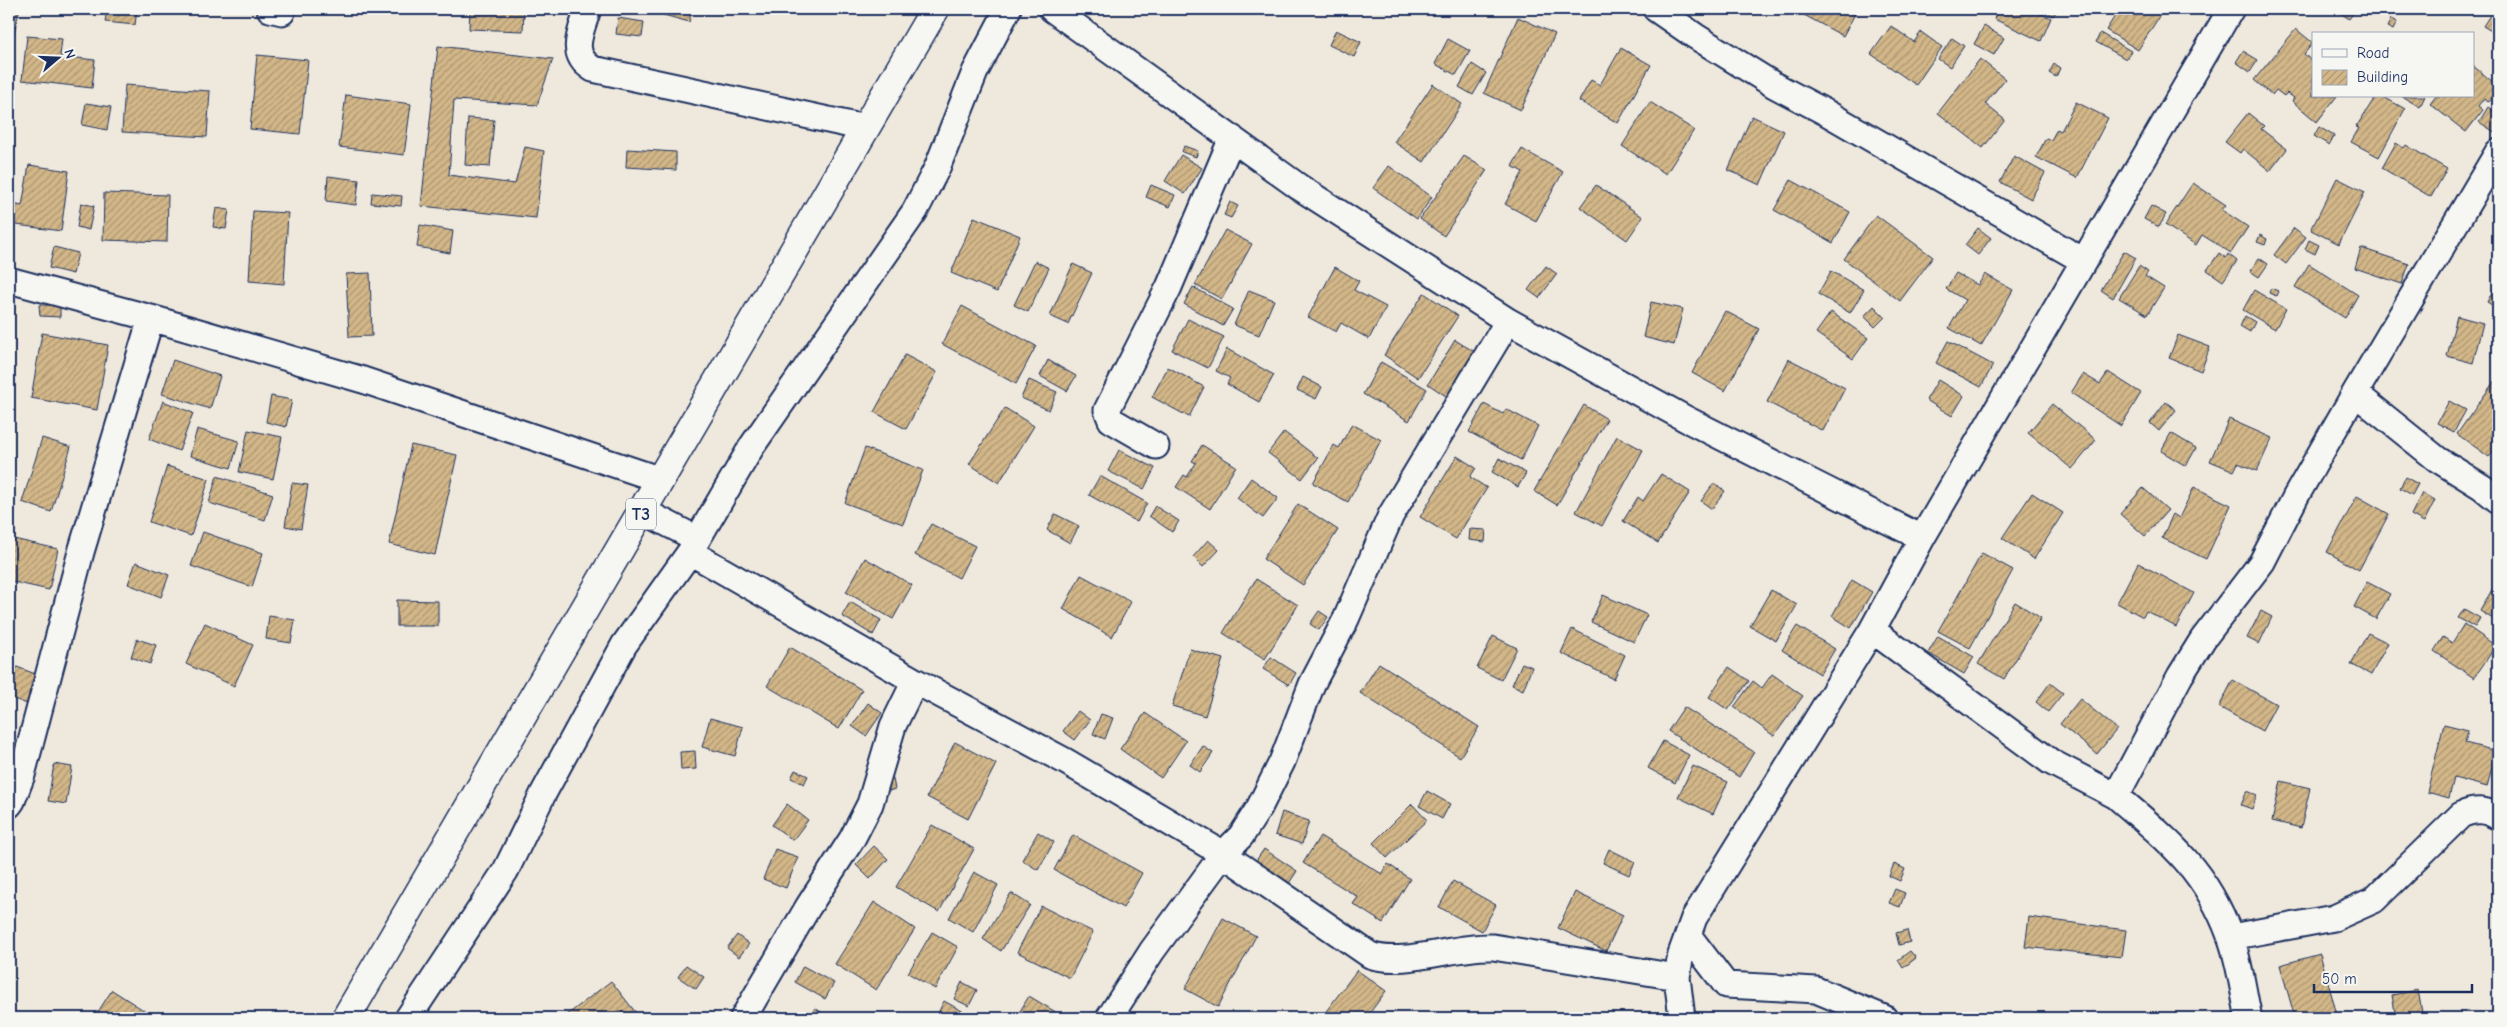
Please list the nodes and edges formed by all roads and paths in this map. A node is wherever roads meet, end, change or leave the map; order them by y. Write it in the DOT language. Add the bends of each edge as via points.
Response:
graph roads {
  1 [pos="588,9"];
  2 [pos="934,9"];
  3 [pos="1008,9"];
  4 [pos="1052,9"];
  5 [pos="1656,9"];
  6 [pos="2231,9"];
  7 [pos="865,128"];
  8 [pos="1232,138"];
  9 [pos="2498,152"];
  10 [pos="2082,260"];
  11 [pos="9,280"];
  12 [pos="151,318"];
  13 [pos="1508,320"];
  14 [pos="2355,393"];
  15 [pos="1156,446"];
  16 [pos="661,480"];
  17 [pos="2498,500"];
  18 [pos="643,511"];
  19 [pos="1922,538"];
  20 [pos="694,545"];
  21 [pos="1872,630"];
  22 [pos="915,681"];
  23 [pos="2116,796"];
  24 [pos="9,805"];
  25 [pos="2498,816"];
  26 [pos="1223,854"];
  27 [pos="1688,935"];
  28 [pos="2231,937"];
  29 [pos="1677,978"];
  30 [pos="346,1018"];
  31 [pos="408,1018"];
  32 [pos="743,1018"];
  33 [pos="1109,1018"];
  34 [pos="1682,1018"];
  35 [pos="1884,1018"];
  36 [pos="2249,1018"];
  1 -- 7 [label="street" via="578,44 579,56 594,69"];
  2 -- 7 [label="highway, T3"];
  3 -- 20 [label="street" via="975,72 937,168 915,211 752,446"];
  4 -- 8 [label="street"];
  5 -- 10 [label="street" via="1774,85"];
  6 -- 10 [label="street"];
  7 -- 16 [label="highway, T3"];
  8 -- 13 [label="street" via="1299,187"];
  8 -- 15 [label="street" via="1169,287 1107,410 1111,420"];
  9 -- 14 [label="street"];
  10 -- 19 [label="street"];
  11 -- 12 [label="street"];
  12 -- 16 [label="street" via="363,380"];
  12 -- 24 [label="street" via="81,552 22,775"];
  13 -- 19 [label="street" via="1686,419"];
  13 -- 26 [label="street" via="1391,515 1346,620 1312,684 1278,770 1241,836"];
  14 -- 17 [label="street" via="2438,459"];
  14 -- 23 [label="street" via="2262,562 2203,639"];
  16 -- 18 [label="highway, T3"];
  18 -- 20 [label="street"];
  18 -- 30 [label="highway, T3"];
  19 -- 21 [label="street"];
  20 -- 22 [label="street"];
  20 -- 31 [label="street" via="624,645 543,794 506,870"];
  21 -- 23 [label="street" via="2051,762"];
  21 -- 27 [label="street" via="1694,918"];
  22 -- 26 [label="street" via="1065,761"];
  22 -- 32 [label="street" via="893,726 870,804"];
  23 -- 28 [label="street" via="2179,851 2206,885"];
  25 -- 28 [label="street" via="2474,809 2461,815 2374,900 2334,918"];
  26 -- 29 [label="street" via="1370,955 1384,960 1493,947"];
  26 -- 33 [label="street" via="1152,950"];
  27 -- 29 [label="street"];
  27 -- 35 [label="street" via="1726,985 1816,990"];
  28 -- 36 [label="street"];
  29 -- 34 [label="street"];
}
